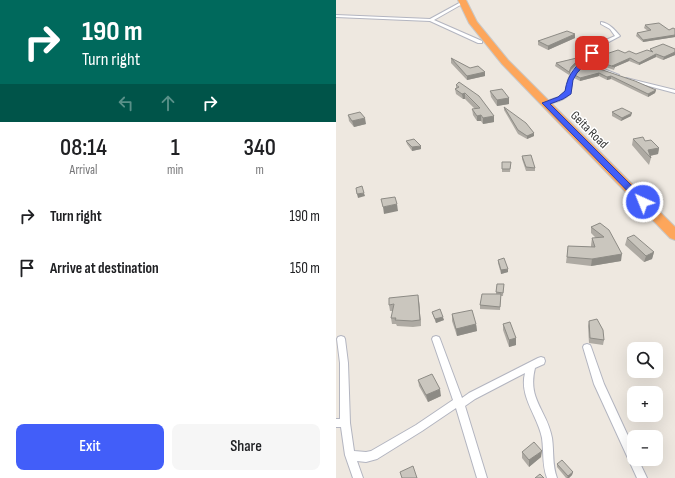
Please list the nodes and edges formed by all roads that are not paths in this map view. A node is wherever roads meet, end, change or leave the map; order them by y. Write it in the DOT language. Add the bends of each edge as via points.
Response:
graph roads {
  1 [pos="462,1"];
  2 [pos="336,16"];
  3 [pos="431,20"];
  4 [pos="602,23"];
  5 [pos="480,42"];
  6 [pos="583,63"];
  7 [pos="675,92"];
  8 [pos="546,103"];
  9 [pos="675,235"];
  10 [pos="341,338"];
  11 [pos="436,339"];
  12 [pos="587,347"];
  13 [pos="541,361"];
  14 [pos="531,366"];
  15 [pos="459,402"];
  16 [pos="340,423"];
  17 [pos="350,455"];
  18 [pos="358,478"];
  19 [pos="482,478"];
  20 [pos="552,478"];
  21 [pos="642,478"];
  1 -- 3 [label="street"];
  1 -- 8 [label="highway, Geita Road" via="477,28 505,62"];
  2 -- 3 [label="street"];
  3 -- 5 [label="street"];
  4 -- 6 [label="street" via="618,36 601,44"];
  6 -- 7 [label="street"];
  6 -- 8 [label="street" via="574,72 568,92 561,98"];
  8 -- 9 [label="highway, Geita Road"];
  10 -- 16 [label="street" via="344,370"];
  11 -- 15 [label="street"];
  12 -- 21 [label="street" via="599,384"];
  13 -- 14 [label="street"];
  14 -- 15 [label="street"];
  14 -- 20 [label="street" via="528,391 547,438 547,459"];
  15 -- 17 [label="street" via="379,452 366,457"];
  15 -- 19 [label="street"];
  16 -- 17 [label="street"];
  17 -- 18 [label="street"];
}
